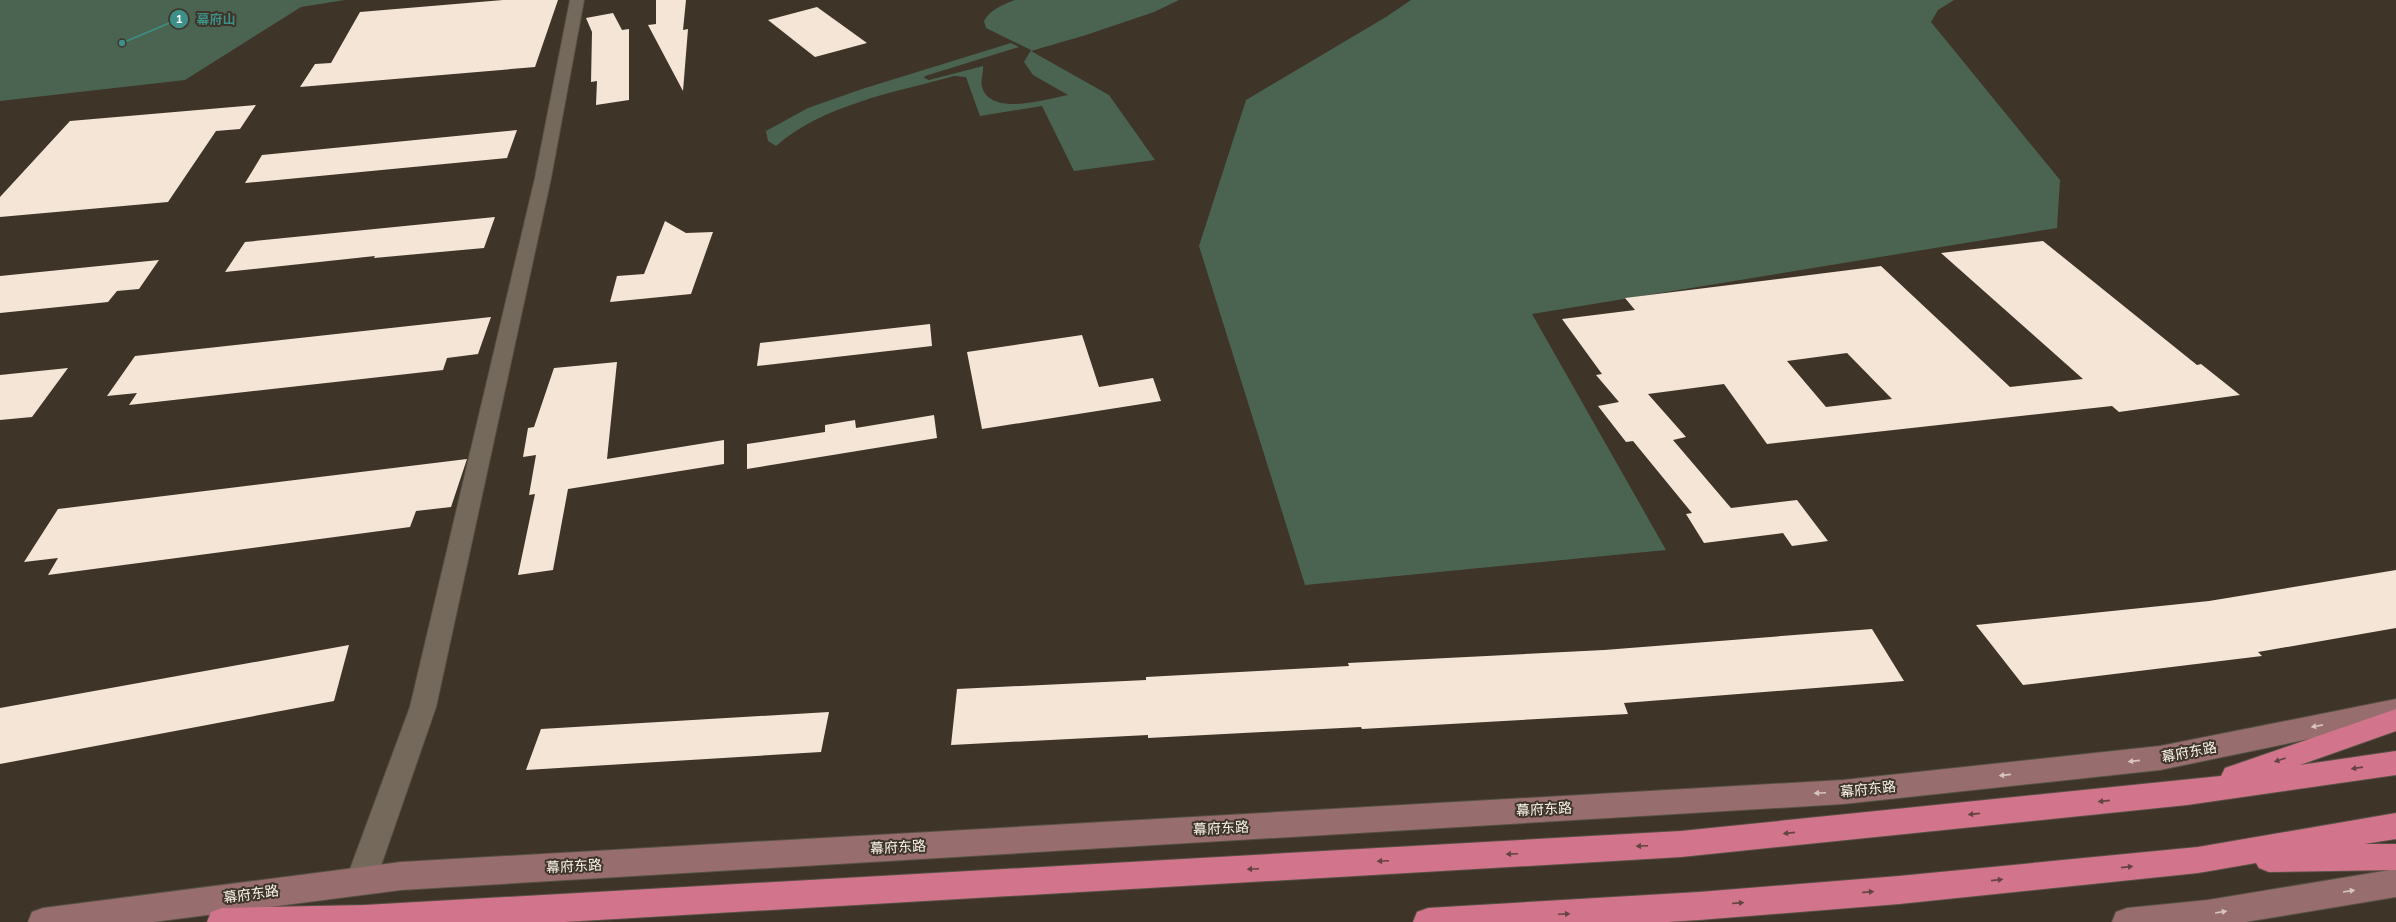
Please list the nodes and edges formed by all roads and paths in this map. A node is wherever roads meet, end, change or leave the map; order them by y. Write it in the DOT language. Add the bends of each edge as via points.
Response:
graph roads {
  1 [pos="577,0"];
  2 [pos="2396,710"];
  3 [pos="2396,720"];
  4 [pos="2396,763"];
  5 [pos="2187,793"];
  6 [pos="2396,826"];
  7 [pos="2396,857"];
  8 [pos="2198,860"];
  9 [pos="361,880"];
  10 [pos="2396,883"];
  11 [pos="359,920"];
  12 [pos="43,922"];
  13 [pos="222,922"];
  14 [pos="1428,922"];
  15 [pos="2127,922"];
  1 -- 9 [label="street" via="543,178 423,707"];
  2 -- 9 [label="main road, 幕府东路, one-way" via="2160,758 1843,792"];
  3 -- 5 [label="highway, one-way"];
  4 -- 5 [label="highway, one-way"];
  5 -- 11 [label="highway, one-way" via="1681,844"];
  6 -- 8 [label="highway"];
  7 -- 8 [label="highway"];
  14 -- 8 [label="highway, one-way" via="1707,905 1906,889"];
  9 -- 12 [label="main road, 幕府东路"];
  15 -- 10 [label="main road, one-way" via="2208,914"];
  11 -- 13 [label="highway"];
}
